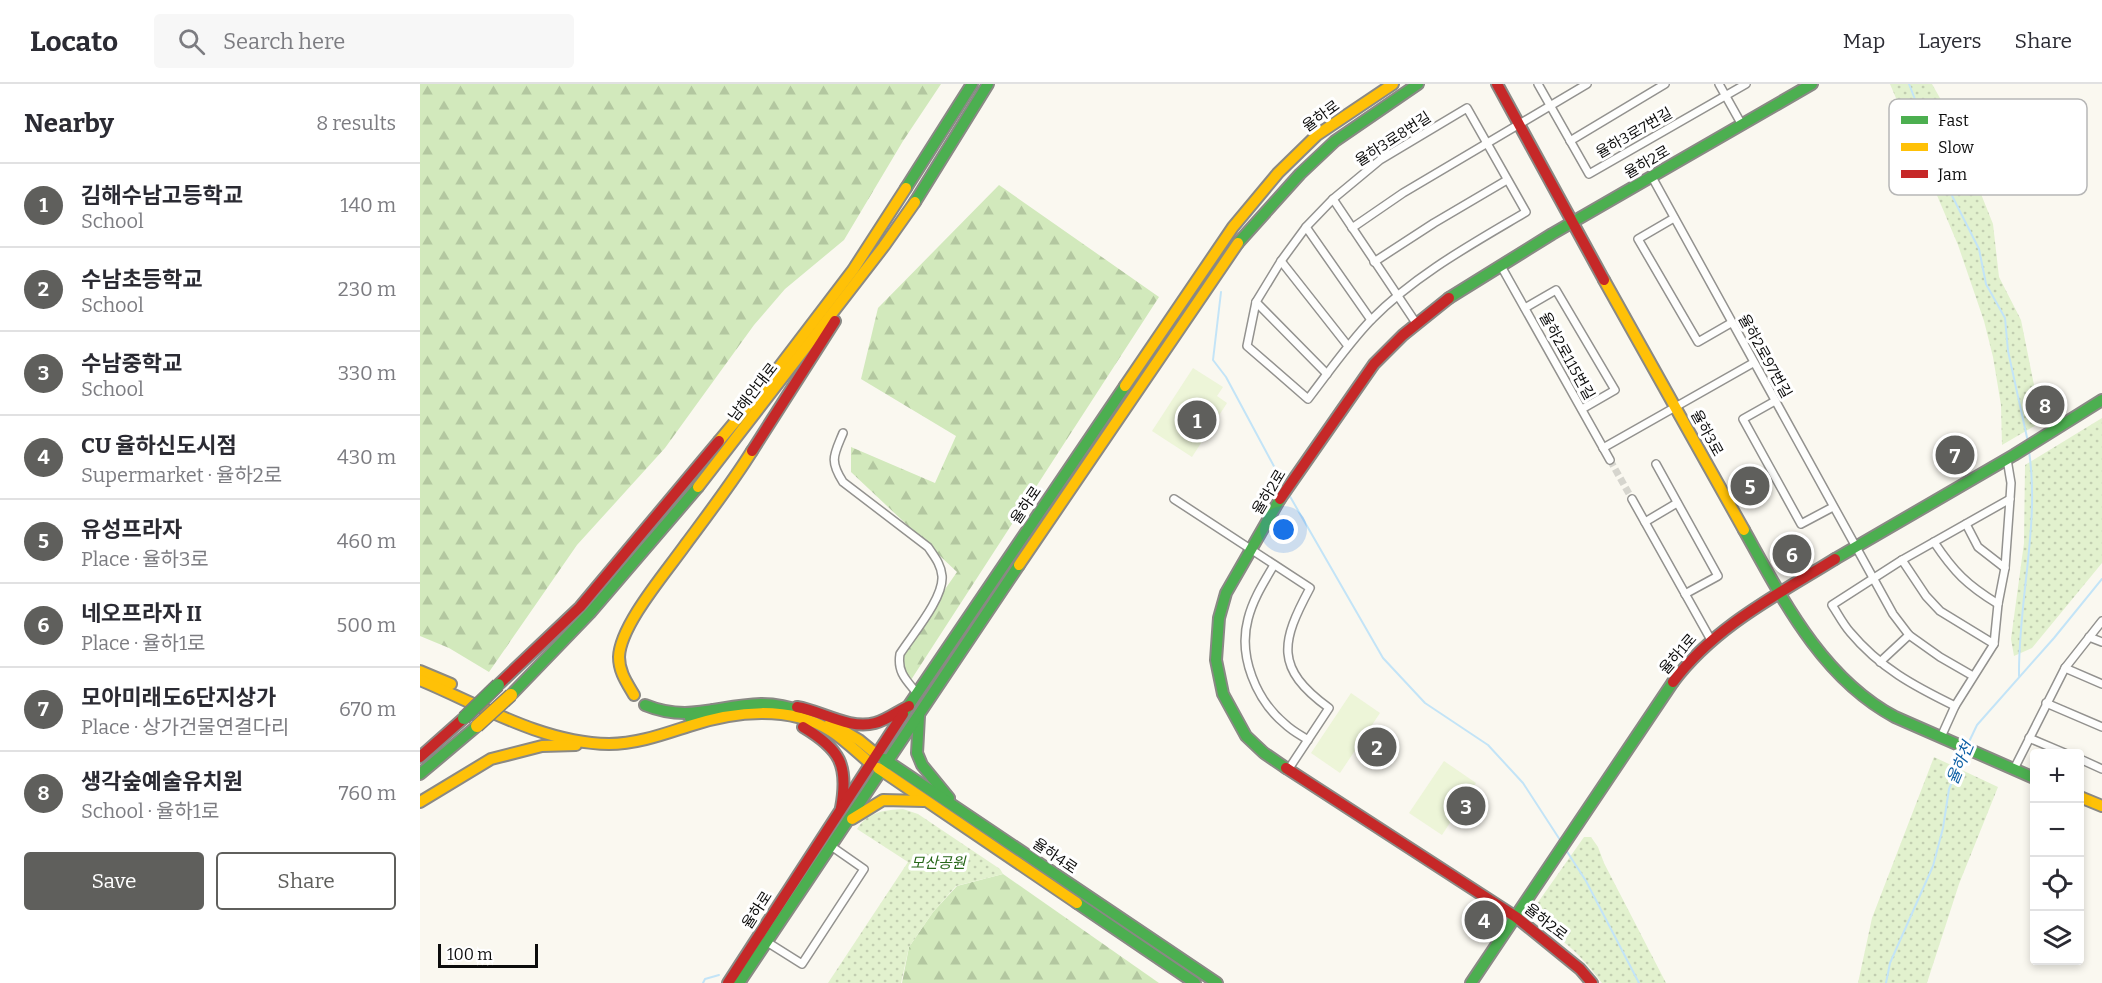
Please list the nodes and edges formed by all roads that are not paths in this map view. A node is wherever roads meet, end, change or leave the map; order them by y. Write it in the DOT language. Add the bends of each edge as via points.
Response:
graph roads {
  1 [pos="972,84"];
  2 [pos="988,84"];
  3 [pos="1393,84"];
  4 [pos="1418,84"];
  5 [pos="1497,84"];
  6 [pos="1538,84"];
  7 [pos="1587,84"];
  8 [pos="1665,84"];
  9 [pos="1719,84"];
  10 [pos="1746,84"];
  11 [pos="1812,84"];
  12 [pos="1725,96"];
  13 [pos="1550,106"];
  14 [pos="1519,124"];
  15 [pos="1742,125"];
  16 [pos="1570,141"];
  17 [pos="1487,143"];
  18 [pos="1652,177"];
  19 [pos="1507,180"];
  20 [pos="1333,199"];
  21 [pos="1674,218"];
  22 [pos="1572,223"];
  23 [pos="1306,227"];
  24 [pos="1352,228"];
  25 [pos="884,246"];
  26 [pos="1281,261"];
  27 [pos="1374,262"];
  28 [pos="1501,266"];
  29 [pos="1397,296"];
  30 [pos="1256,302"];
  31 [pos="1525,308"];
  32 [pos="1371,320"];
  33 [pos="1416,323"];
  34 [pos="1731,323"];
  35 [pos="1348,346"];
  36 [pos="1754,363"];
  37 [pos="1327,374"];
  38 [pos="2102,400"];
  39 [pos="1774,401"];
  40 [pos="1675,407"];
  41 [pos="1582,409"];
  42 [pos="843,433"];
  43 [pos="1946,441"];
  44 [pos="1604,448"];
  45 [pos="1951,450"];
  46 [pos="2010,457"];
  47 [pos="1610,459"];
  48 [pos="1656,464"];
  49 [pos="1174,499"];
  50 [pos="1632,499"];
  51 [pos="2010,499"];
  52 [pos="1677,503"];
  53 [pos="1833,507"];
  54 [pos="1645,522"];
  55 [pos="1966,524"];
  56 [pos="1934,542"];
  57 [pos="1855,547"];
  58 [pos="1251,550"];
  59 [pos="1902,560"];
  60 [pos="1274,565"];
  61 [pos="2005,568"];
  62 [pos="1872,579"];
  63 [pos="1685,594"];
  64 [pos="1780,594"];
  65 [pos="1998,604"];
  66 [pos="2102,621"];
  67 [pos="1909,635"];
  68 [pos="2089,636"];
  69 [pos="1711,640"];
  70 [pos="2102,642"];
  71 [pos="1994,644"];
  72 [pos="1880,662"];
  73 [pos="2065,668"];
  74 [pos="420,671"];
  75 [pos="1973,676"];
  76 [pos="420,680"];
  77 [pos="2102,684"];
  78 [pos="918,693"];
  79 [pos="634,695"];
  80 [pos="2046,703"];
  81 [pos="645,705"];
  82 [pos="909,706"];
  83 [pos="1955,706"];
  84 [pos="780,709"];
  85 [pos="714,710"];
  86 [pos="919,715"];
  87 [pos="2102,727"];
  88 [pos="444,737"];
  89 [pos="2029,738"];
  90 [pos="1945,739"];
  91 [pos="1308,740"];
  92 [pos="609,744"];
  93 [pos="2057,749"];
  94 [pos="420,750"];
  95 [pos="420,756"];
  96 [pos="873,759"];
  97 [pos="2084,761"];
  98 [pos="885,766"];
  99 [pos="2014,769"];
  100 [pos="2102,769"];
  101 [pos="1288,770"];
  102 [pos="420,774"];
  103 [pos="2030,776"];
  104 [pos="2084,799"];
  105 [pos="926,801"];
  106 [pos="420,802"];
  107 [pos="2102,806"];
  108 [pos="841,808"];
  109 [pos="961,811"];
  110 [pos="847,822"];
  111 [pos="831,846"];
  112 [pos="1516,917"];
  113 [pos="767,942"];
  114 [pos="741,963"];
  115 [pos="723,983"];
  116 [pos="728,983"];
  117 [pos="739,983"];
  118 [pos="1195,983"];
  119 [pos="1217,983"];
  120 [pos="1471,983"];
  121 [pos="1592,983"];
  1 -- 88 [label="main road, 남해안대로, bridge" via="853,270 764,387 580,607"];
  2 -- 25 [label="main road, 남해안대로"];
  3 -- 78 [label="main road, 율하로" via="1317,135 1278,173 1233,227"];
  4 -- 86 [label="main road, 율하로" via="1335,141 1242,237"];
  5 -- 14 [label="main road, 율하3로"];
  6 -- 13 [label="street, 율하3로7번길"];
  7 -- 13 [label="street"];
  8 -- 16 [label="street, 율하3로7번길"];
  9 -- 12 [label="street"];
  10 -- 12 [label="street, 율하3로7번길"];
  11 -- 15 [label="main road, 율하2로"];
  12 -- 15 [label="street"];
  12 -- 16 [label="street, 율하3로7번길" via="1589,174"];
  13 -- 14 [label="street"];
  13 -- 16 [label="street, 율하3로7번길"];
  14 -- 17 [label="street"];
  14 -- 22 [label="main road, 율하3로"];
  15 -- 18 [label="main road, 율하2로"];
  17 -- 19 [label="street, 율하3로8번길"];
  17 -- 20 [label="street, 율하3로8번길" via="1467,108 1380,160"];
  17 -- 24 [label="street"];
  18 -- 21 [label="street, 율하2로97번길"];
  18 -- 22 [label="main road, 율하2로"];
  19 -- 27 [label="street"];
  19 -- 29 [label="street, 율하3로8번길" via="1526,212 1448,259"];
  20 -- 23 [label="street"];
  20 -- 24 [label="street"];
  21 -- 34 [label="street, 율하2로97번길"];
  21 -- 34 [label="street" via="1638,239 1698,342"];
  22 -- 28 [label="main road, 율하2로"];
  22 -- 40 [label="main road, 율하3로"];
  23 -- 26 [label="street"];
  23 -- 32 [label="street"];
  24 -- 27 [label="street"];
  25 -- 79 [label="main road" via="736,476 634,617 619,656 620,670"];
  25 -- 102 [label="main road, 남해안대로, bridge" via="698,487 590,614 511,694"];
  26 -- 30 [label="street"];
  26 -- 35 [label="street"];
  27 -- 29 [label="street"];
  28 -- 31 [label="street, 율하2로115번길"];
  28 -- 33 [label="main road, 율하2로"];
  29 -- 32 [label="street"];
  29 -- 33 [label="street"];
  30 -- 37 [label="street"];
  30 -- 37 [label="street" via="1247,346 1308,399"];
  31 -- 41 [label="street, 율하2로115번길"];
  31 -- 41 [label="street" via="1556,290 1615,390"];
  32 -- 35 [label="street"];
  33 -- 58 [label="main road, 율하2로" via="1374,364 1296,474"];
  34 -- 36 [label="street, 율하2로97번길"];
  35 -- 37 [label="street"];
  36 -- 39 [label="street, 율하2로97번길"];
  36 -- 40 [label="street"];
  38 -- 46 [label="main road, 율하1로"];
  39 -- 53 [label="street, 율하2로97번길"];
  39 -- 53 [label="street" via="1743,419 1753,438 1801,524"];
  40 -- 44 [label="street"];
  40 -- 64 [label="main road, 율하3로"];
  41 -- 44 [label="street, 율하2로115번길"];
  42 -- 78 [label="street" via="833,458 843,482 928,547 938,561 940,591 900,654 898,664 901,675"];
  43 -- 45 [label="street"];
  44 -- 47 [label="street, 율하2로115번길"];
  46 -- 51 [label="street"];
  46 -- 57 [label="main road, 율하1로"];
  48 -- 52 [label="street"];
  49 -- 58 [label="street"];
  50 -- 54 [label="street"];
  51 -- 55 [label="street"];
  51 -- 61 [label="street"];
  52 -- 54 [label="street"];
  52 -- 63 [label="street" via="1718,576"];
  53 -- 57 [label="street, 율하2로97번길"];
  54 -- 63 [label="street"];
  55 -- 56 [label="street"];
  55 -- 61 [label="street" via="1978,547"];
  56 -- 59 [label="street"];
  56 -- 65 [label="street" via="1971,588"];
  57 -- 62 [label="street, 율하2로97번길"];
  57 -- 64 [label="main road, 율하1로"];
  58 -- 60 [label="street"];
  58 -- 101 [label="main road, 율하2로" via="1226,593 1218,636 1218,672 1223,694 1246,736"];
  59 -- 62 [label="street"];
  59 -- 71 [label="street" via="1940,611"];
  60 -- 91 [label="street" via="1247,621 1248,663 1270,710"];
  60 -- 91 [label="street" via="1310,588 1294,617 1287,643 1297,677 1329,708"];
  61 -- 65 [label="street"];
  62 -- 67 [label="street, 율하2로97번길"];
  62 -- 72 [label="street" via="1832,605 1849,631"];
  63 -- 69 [label="street"];
  64 -- 69 [label="main road, 율하1로"];
  64 -- 90 [label="main road, 율하3로" via="1817,651 1844,680 1874,705"];
  65 -- 71 [label="street"];
  66 -- 68 [label="street"];
  67 -- 72 [label="street"];
  67 -- 75 [label="street, 율하2로97번길"];
  68 -- 70 [label="street"];
  68 -- 73 [label="street"];
  69 -- 112 [label="main road, 율하1로" via="1666,692"];
  71 -- 75 [label="street"];
  72 -- 83 [label="street" via="1913,686"];
  73 -- 77 [label="street"];
  73 -- 80 [label="street"];
  74 -- 85 [label="main road" via="552,728 595,736 660,728"];
  75 -- 83 [label="street"];
  76 -- 92 [label="main road" via="541,732"];
  78 -- 82 [label="main road, 율하로"];
  80 -- 87 [label="street"];
  80 -- 89 [label="street"];
  81 -- 85 [label="main road" via="671,715"];
  82 -- 84 [label="main road" via="874,723 831,718 807,708"];
  82 -- 96 [label="main road, 율하로"];
  83 -- 90 [label="street"];
  84 -- 85 [label="main road" via="760,704"];
  84 -- 92 [label="main road"];
  84 -- 96 [label="main road, 율하4로" via="829,722 859,740"];
  84 -- 108 [label="main road" via="819,736 841,758 846,787"];
  86 -- 98 [label="main road, 율하로"];
  86 -- 109 [label="main road" via="917,753 922,765"];
  88 -- 94 [label="main road"];
  88 -- 95 [label="main road"];
  89 -- 93 [label="street"];
  89 -- 99 [label="street"];
  90 -- 99 [label="main road, 율하3로"];
  91 -- 101 [label="street"];
  92 -- 106 [label="main road" via="542,746 491,759"];
  96 -- 98 [label="main road, 율하4로"];
  96 -- 108 [label="main road, 율하로"];
  97 -- 100 [label="street"];
  98 -- 105 [label="main road, 율하4로"];
  98 -- 109 [label="main road, 율하4로"];
  98 -- 110 [label="main road, 율하로"];
  99 -- 103 [label="main road"];
  101 -- 112 [label="main road, 율하2로"];
  104 -- 107 [label="main road"];
  105 -- 110 [label="main road" via="883,800"];
  105 -- 118 [label="main road, 율하4로"];
  108 -- 114 [label="main road, 율하로"];
  109 -- 119 [label="main road, 율하4로"];
  110 -- 111 [label="main road, 율하로"];
  111 -- 113 [label="main road, 율하로"];
  111 -- 113 [label="street, 율하로" via="864,869 802,964"];
  112 -- 120 [label="main road, 율하1로"];
  112 -- 121 [label="main road, 율하2로"];
  113 -- 117 [label="main road, 율하로"];
  114 -- 115 [label="main road"];
  114 -- 116 [label="main road, 율하로"];
}
